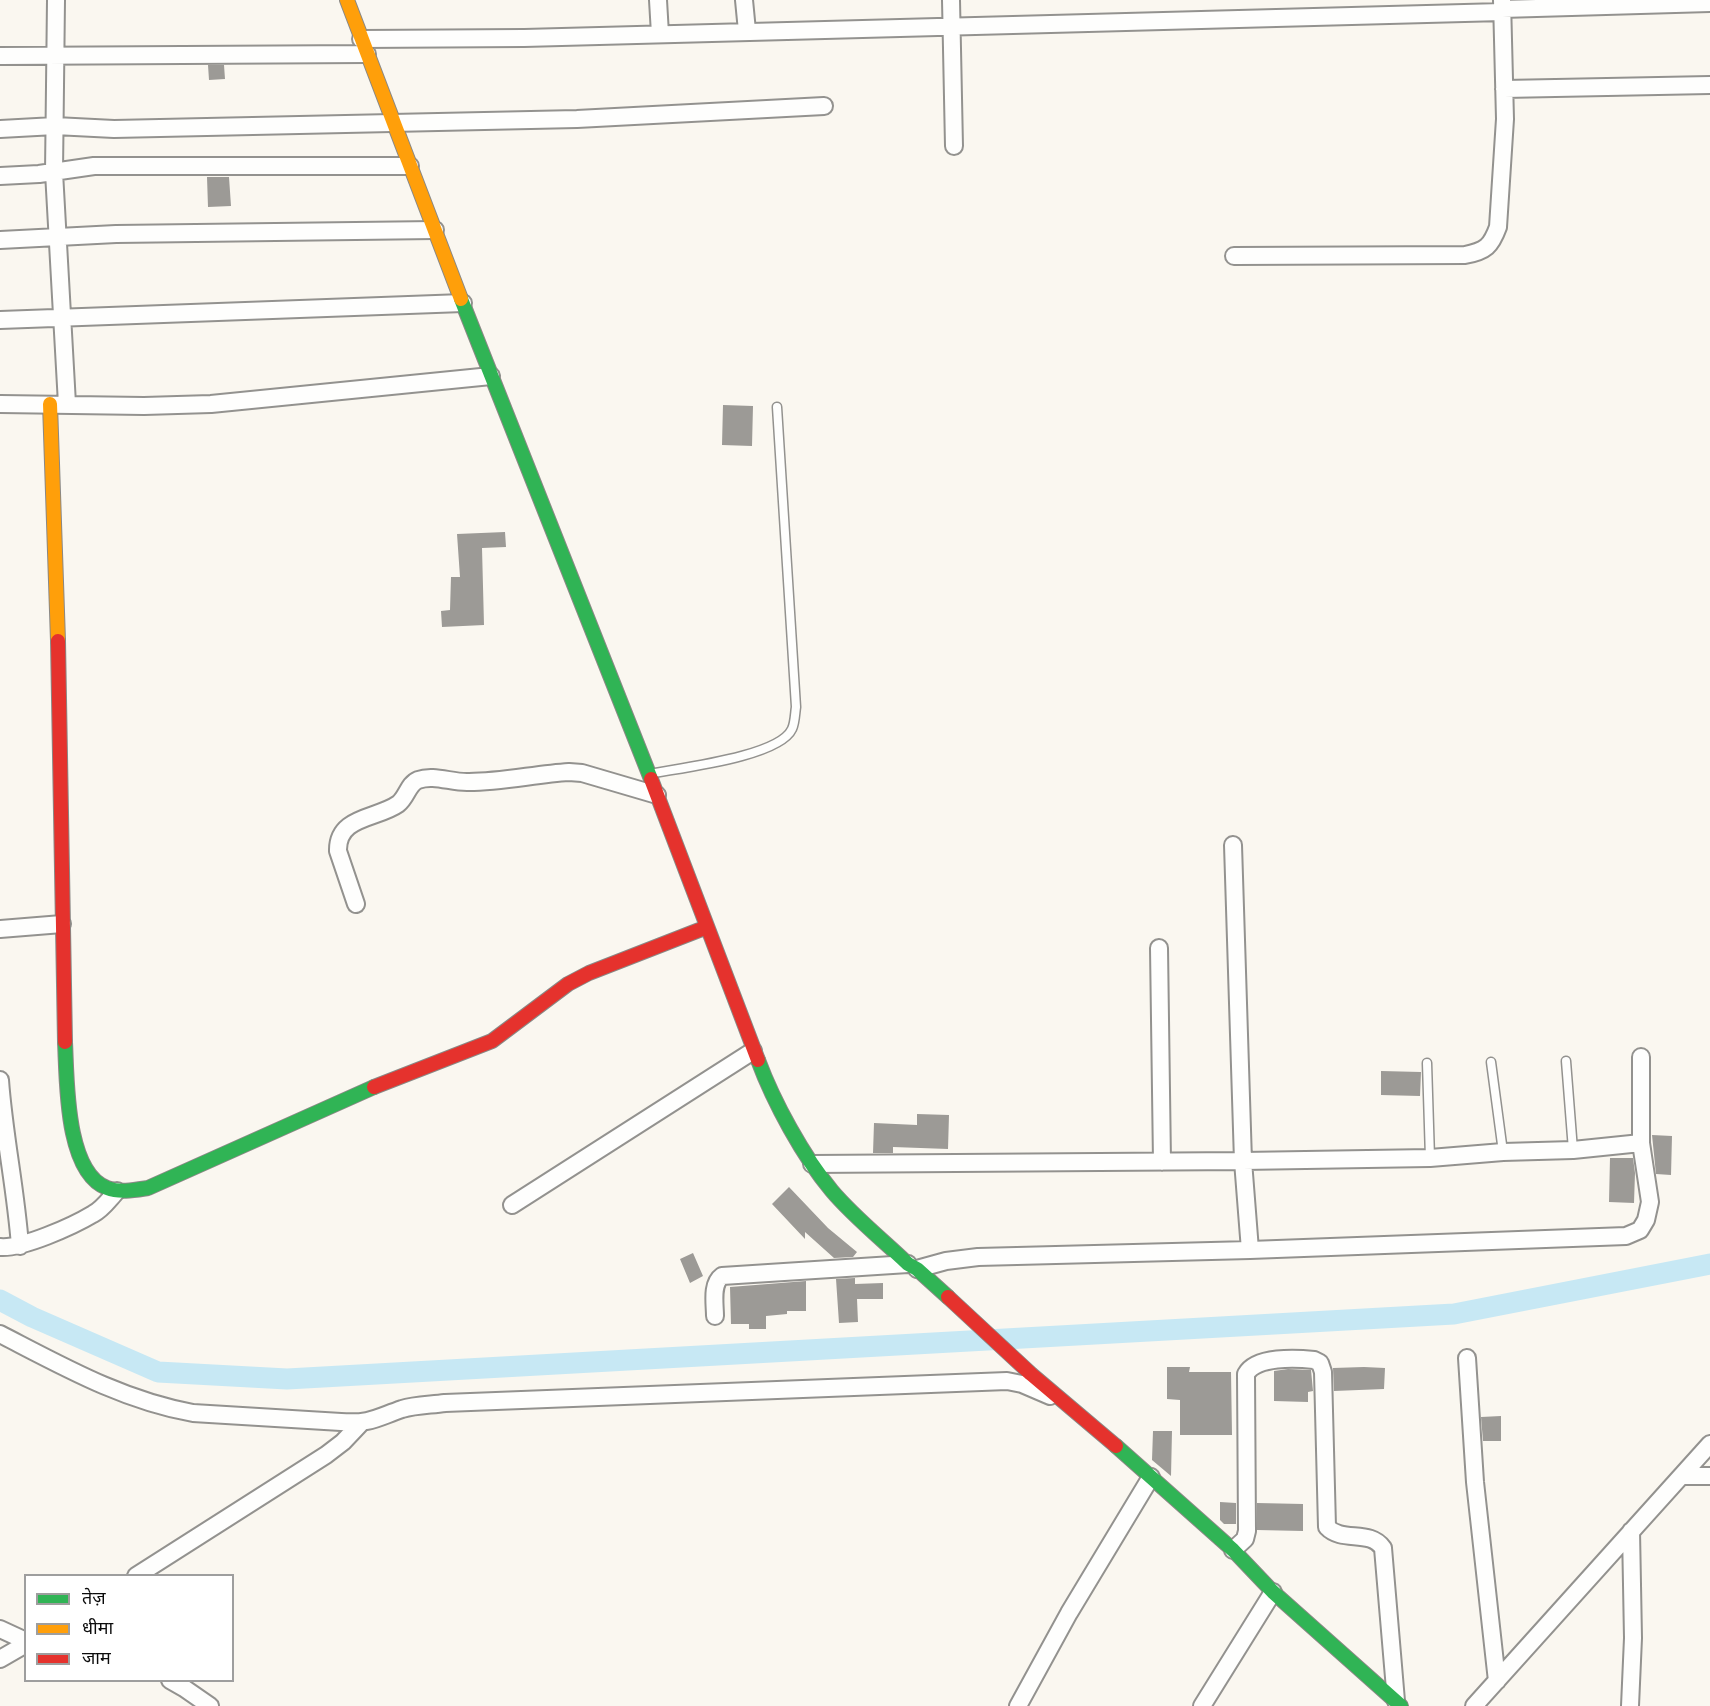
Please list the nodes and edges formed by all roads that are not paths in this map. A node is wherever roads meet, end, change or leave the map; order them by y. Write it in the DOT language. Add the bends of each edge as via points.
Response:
graph roads {
  1 [pos="56,0"];
  2 [pos="347,0"];
  3 [pos="658,0"];
  4 [pos="744,0"];
  5 [pos="951,0"];
  6 [pos="1710,3"];
  7 [pos="1502,7"];
  8 [pos="952,26"];
  9 [pos="747,31"];
  10 [pos="660,34"];
  11 [pos="364,46"];
  12 [pos="55,55"];
  13 [pos="0,56"];
  14 [pos="1710,84"];
  15 [pos="1504,89"];
  16 [pos="824,106"];
  17 [pos="394,124"];
  18 [pos="55,126"];
  19 [pos="0,129"];
  20 [pos="954,146"];
  21 [pos="410,166"];
  22 [pos="54,172"];
  23 [pos="0,176"];
  24 [pos="435,230"];
  25 [pos="58,236"];
  26 [pos="0,240"];
  27 [pos="1234,256"];
  28 [pos="463,303"];
  29 [pos="62,317"];
  30 [pos="0,320"];
  31 [pos="491,376"];
  32 [pos="0,404"];
  33 [pos="59,404"];
  34 [pos="777,407"];
  35 [pos="649,774"];
  36 [pos="657,795"];
  37 [pos="1233,845"];
  38 [pos="356,904"];
  39 [pos="62,924"];
  40 [pos="707,927"];
  41 [pos="0,929"];
  42 [pos="1159,948"];
  43 [pos="753,1051"];
  44 [pos="1641,1057"];
  45 [pos="1566,1061"];
  46 [pos="1491,1062"];
  47 [pos="1427,1063"];
  48 [pos="0,1080"];
  49 [pos="1641,1143"];
  50 [pos="1573,1150"];
  51 [pos="1503,1152"];
  52 [pos="1430,1158"];
  53 [pos="1243,1161"];
  54 [pos="1162,1162"];
  55 [pos="812,1164"];
  56 [pos="117,1191"];
  57 [pos="513,1204"];
  58 [pos="20,1246"];
  59 [pos="0,1248"];
  60 [pos="1250,1250"];
  61 [pos="912,1267"];
  62 [pos="715,1316"];
  63 [pos="0,1334"];
  64 [pos="1467,1358"];
  65 [pos="1064,1403"];
  66 [pos="361,1423"];
  67 [pos="1710,1444"];
  68 [pos="1683,1476"];
  69 [pos="1710,1476"];
  70 [pos="1151,1477"];
  71 [pos="1631,1531"];
  72 [pos="1233,1550"];
  73 [pos="138,1574"];
  74 [pos="1273,1592"];
  75 [pos="0,1629"];
  76 [pos="24,1642"];
  77 [pos="24,1644"];
  78 [pos="0,1659"];
  79 [pos="1497,1681"];
  80 [pos="174,1682"];
  81 [pos="1399,1704"];
  82 [pos="210,1706"];
  83 [pos="1018,1706"];
  84 [pos="1202,1706"];
  85 [pos="1474,1706"];
  86 [pos="1630,1706"];
  1 -- 12 [label="street"];
  2 -- 11 [label="street"];
  3 -- 10 [label="street"];
  4 -- 9 [label="street"];
  5 -- 8 [label="street"];
  6 -- 7 [label="street"];
  7 -- 8 [label="street"];
  7 -- 15 [label="street"];
  8 -- 9 [label="street"];
  8 -- 20 [label="street"];
  9 -- 10 [label="street"];
  10 -- 11 [label="street"];
  11 -- 12 [label="street"];
  11 -- 17 [label="street"];
  12 -- 13 [label="street"];
  12 -- 18 [label="street"];
  14 -- 15 [label="street"];
  15 -- 27 [label="street" via="1498,227 1486,249 1466,255"];
  16 -- 17 [label="street"];
  17 -- 18 [label="street" via="114,129"];
  17 -- 21 [label="street"];
  18 -- 19 [label="street"];
  18 -- 22 [label="street"];
  21 -- 22 [label="street" via="94,166"];
  21 -- 24 [label="street"];
  22 -- 23 [label="street"];
  22 -- 25 [label="street"];
  24 -- 25 [label="street"];
  24 -- 28 [label="street"];
  25 -- 26 [label="street"];
  25 -- 29 [label="street"];
  28 -- 29 [label="street"];
  28 -- 31 [label="street"];
  29 -- 30 [label="street"];
  29 -- 33 [label="street"];
  31 -- 33 [label="street" via="211,404"];
  31 -- 35 [label="street"];
  32 -- 33 [label="street"];
  33 -- 39 [label="street"];
  34 -- 35 [label="lane" via="796,707 792,730 779,744 756,753"];
  35 -- 36 [label="street"];
  36 -- 38 [label="street" via="569,772 468,782 418,780 401,801 357,821 341,834 338,851"];
  36 -- 40 [label="street"];
  37 -- 53 [label="street"];
  39 -- 41 [label="street"];
  39 -- 56 [label="street" via="67,1082 75,1137 87,1172 97,1183"];
  40 -- 43 [label="street"];
  40 -- 56 [label="street" via="589,972 492,1041 351,1096 148,1188"];
  42 -- 54 [label="street"];
  43 -- 55 [label="street" via="781,1113"];
  43 -- 57 [label="street"];
  44 -- 49 [label="street"];
  45 -- 50 [label="lane"];
  46 -- 51 [label="lane"];
  47 -- 52 [label="lane"];
  48 -- 58 [label="street"];
  49 -- 50 [label="street"];
  49 -- 60 [label="street" via="1650,1202 1640,1230 1626,1236"];
  50 -- 51 [label="street"];
  51 -- 52 [label="street"];
  52 -- 53 [label="street"];
  53 -- 54 [label="street"];
  53 -- 60 [label="street"];
  54 -- 55 [label="street"];
  55 -- 61 [label="street" via="833,1192"];
  56 -- 58 [label="street" via="94,1214"];
  58 -- 59 [label="street"];
  60 -- 61 [label="street" via="978,1257"];
  61 -- 62 [label="street" via="722,1276 715,1286"];
  61 -- 65 [label="street"];
  63 -- 66 [label="street" via="110,1389 171,1409"];
  64 -- 79 [label="street" via="1474,1482"];
  65 -- 66 [label="street" via="1007,1381 445,1403 403,1409"];
  65 -- 70 [label="street"];
  66 -- 73 [label="street" via="326,1455"];
  67 -- 68 [label="street"];
  68 -- 69 [label="street"];
  68 -- 71 [label="street"];
  70 -- 72 [label="street"];
  70 -- 83 [label="street"];
  71 -- 79 [label="street"];
  71 -- 86 [label="street"];
  72 -- 74 [label="street"];
  72 -- 81 [label="street" via="1245,1539 1247,1531 1246,1374 1259,1362 1314,1360 1323,1372 1327,1527 1334,1533 1377,1540 1383,1548"];
  74 -- 81 [label="street"];
  74 -- 84 [label="street"];
  75 -- 76 [label="street"];
  77 -- 78 [label="street"];
  79 -- 85 [label="street"];
  80 -- 82 [label="street"];
}
